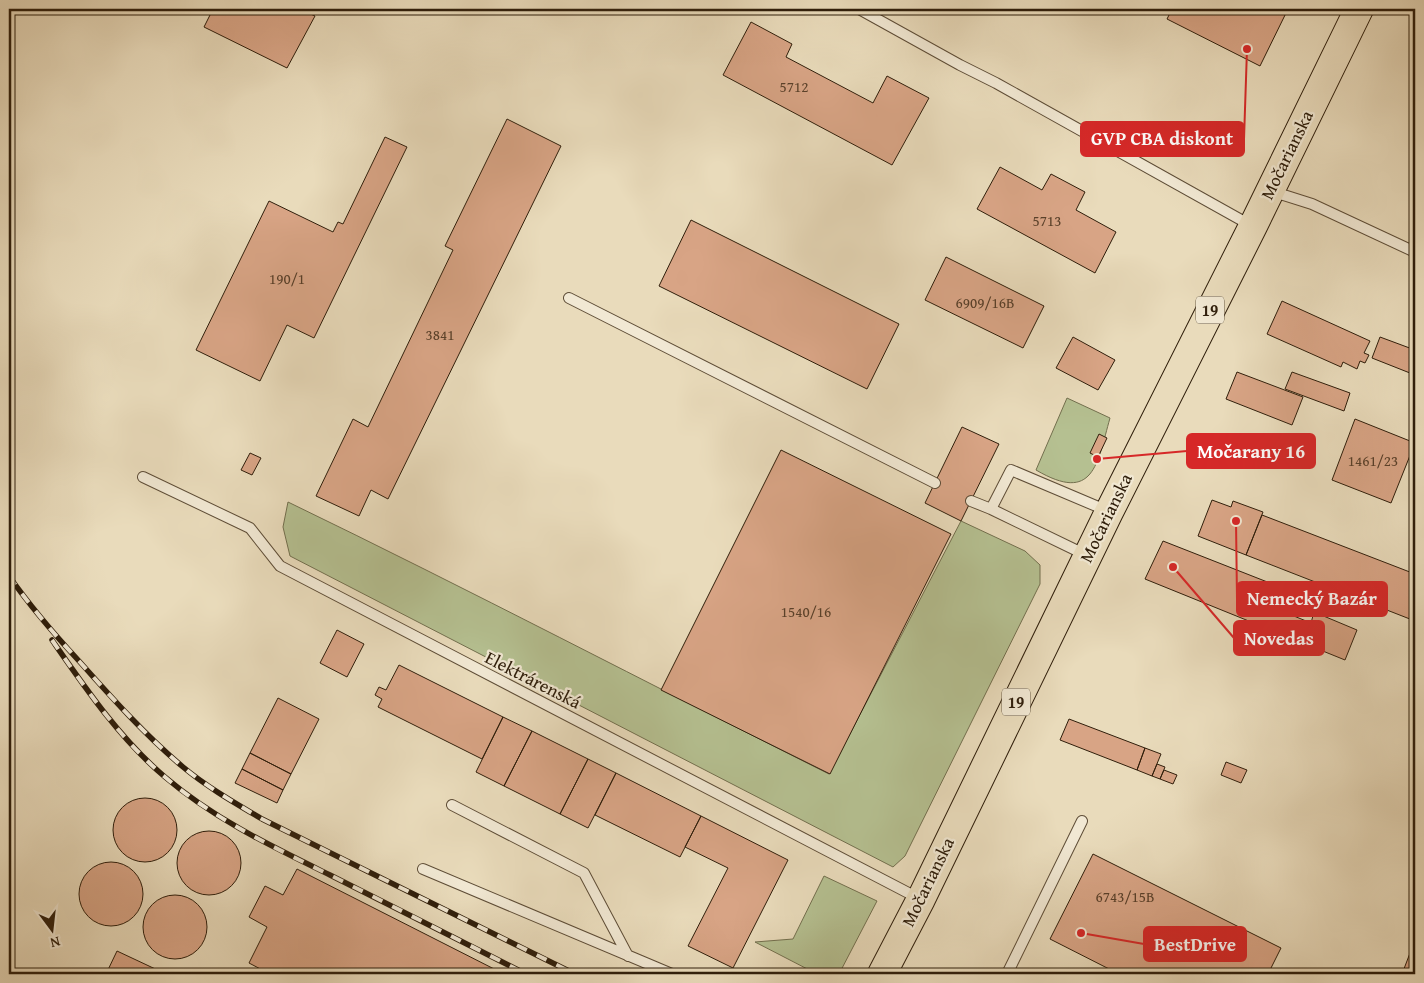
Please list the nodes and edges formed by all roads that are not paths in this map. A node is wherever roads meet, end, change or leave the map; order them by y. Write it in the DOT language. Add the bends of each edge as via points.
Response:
graph roads {
  1 [pos="859,9"];
  2 [pos="1359,9"];
  3 [pos="1270,190"];
  4 [pos="1252,226"];
  5 [pos="1415,252"];
  6 [pos="569,298"];
  7 [pos="143,477"];
  8 [pos="935,483"];
  9 [pos="971,501"];
  10 [pos="990,510"];
  11 [pos="1109,512"];
  12 [pos="1088,556"];
  13 [pos="452,805"];
  14 [pos="1082,822"];
  15 [pos="423,870"];
  16 [pos="920,899"];
  17 [pos="628,956"];
  18 [pos="672,974"];
  19 [pos="882,974"];
  20 [pos="1007,974"];
  1 -- 4 [label="lane"];
  2 -- 3 [label="main road, Močarianska / 19"];
  3 -- 4 [label="main road, Močarianska / 19"];
  3 -- 5 [label="lane" via="1312,204"];
  4 -- 11 [label="main road, Močarianska / 19"];
  6 -- 8 [label="lane"];
  7 -- 16 [label="lane, Elektrárenská" via="250,528 280,566"];
  9 -- 10 [label="lane"];
  10 -- 11 [label="lane" via="1011,470"];
  10 -- 12 [label="lane"];
  11 -- 12 [label="main road, Močarianska / 19"];
  12 -- 16 [label="main road, Močarianska / 19"];
  13 -- 17 [label="lane" via="584,873"];
  14 -- 20 [label="lane"];
  15 -- 17 [label="lane"];
  16 -- 19 [label="main road, Močarianska / 19"];
  17 -- 18 [label="lane"];
}
